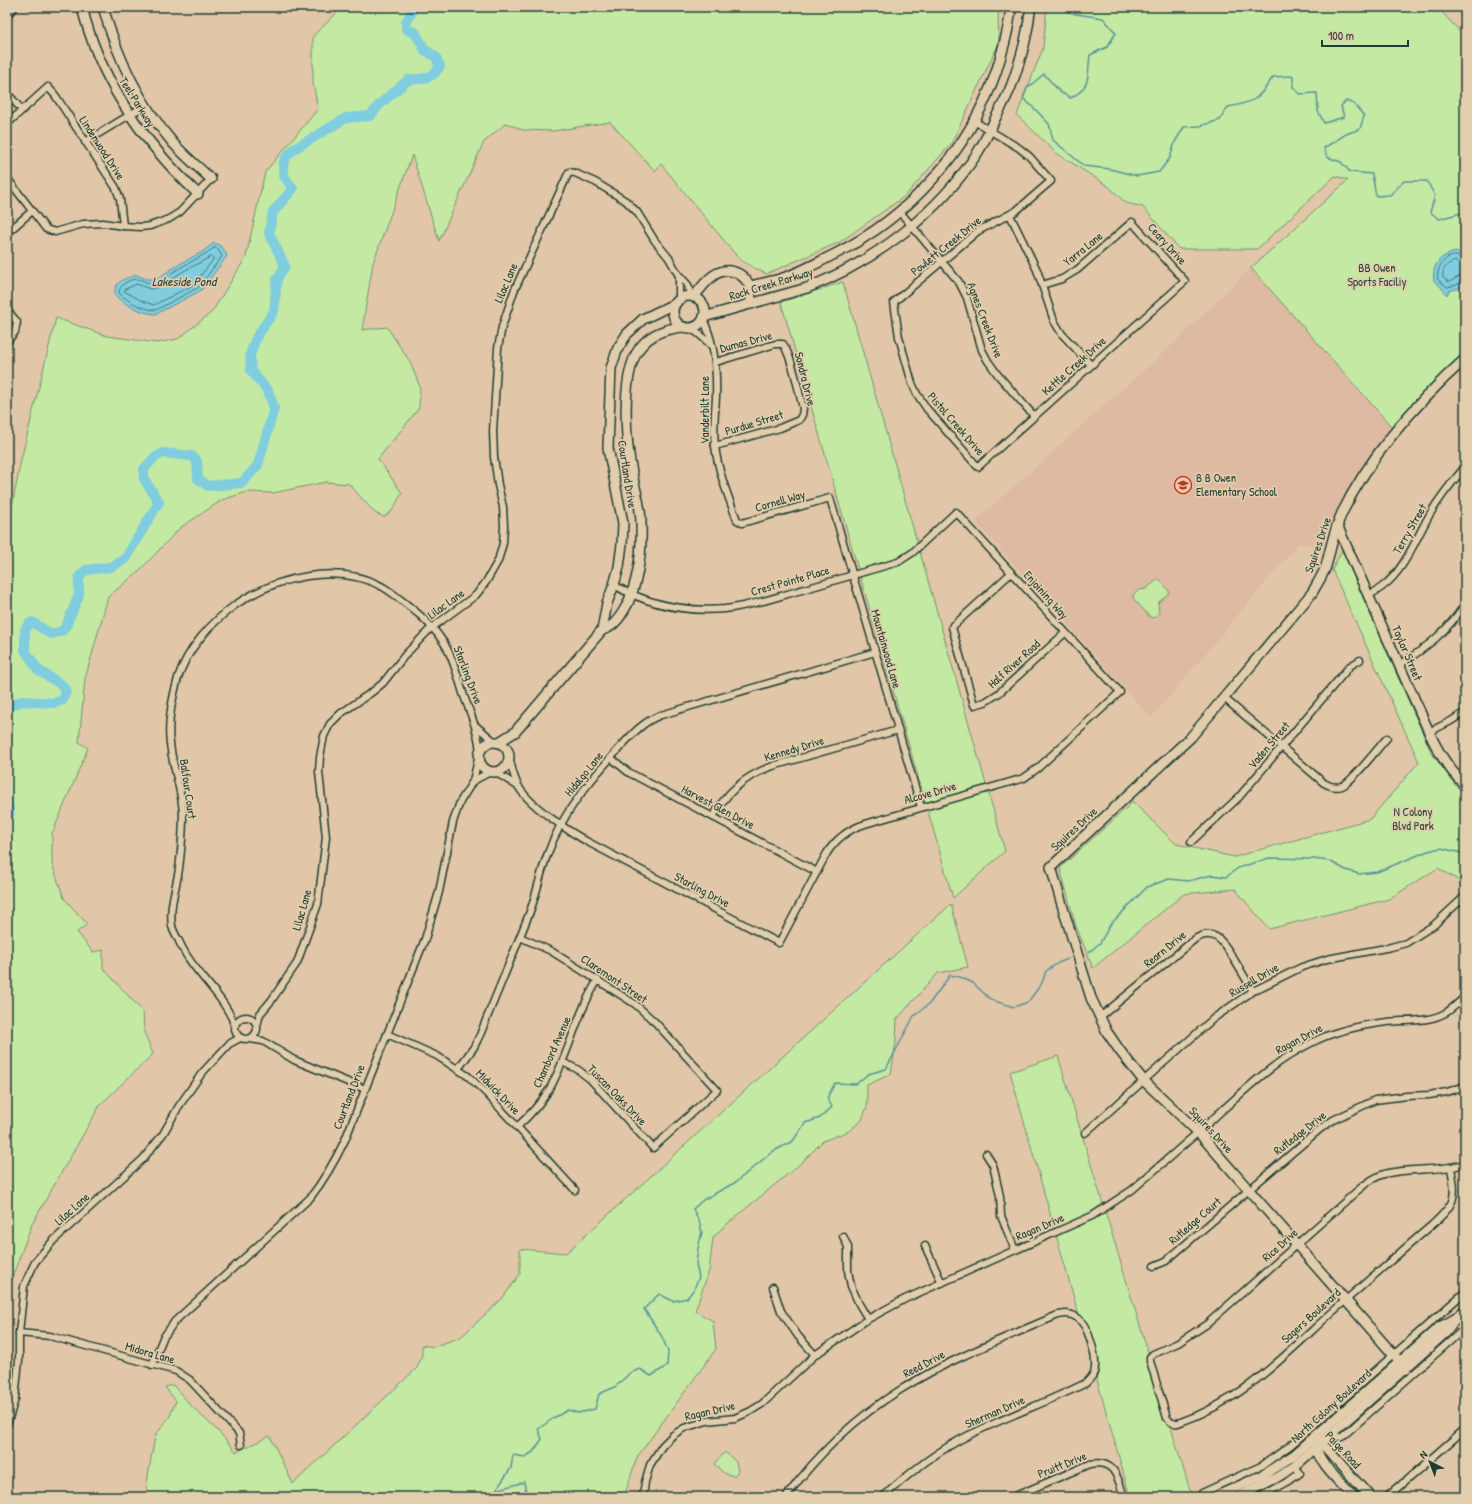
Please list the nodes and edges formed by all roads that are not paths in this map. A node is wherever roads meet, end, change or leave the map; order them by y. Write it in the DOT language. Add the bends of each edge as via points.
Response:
graph roads {
  1 [pos="16,7"];
  2 [pos="82,7"];
  3 [pos="103,7"];
  4 [pos="1011,7"];
  5 [pos="1030,10"];
  6 [pos="7,14"];
  7 [pos="7,93"];
  8 [pos="146,105"];
  9 [pos="22,110"];
  10 [pos="130,115"];
  11 [pos="974,122"];
  12 [pos="7,124"];
  13 [pos="989,131"];
  14 [pos="85,142"];
  15 [pos="7,178"];
  16 [pos="211,179"];
  17 [pos="198,194"];
  18 [pos="32,210"];
  19 [pos="900,212"];
  20 [pos="1010,215"];
  21 [pos="1132,222"];
  22 [pos="122,226"];
  23 [pos="911,226"];
  24 [pos="7,233"];
  25 [pos="942,261"];
  26 [pos="678,274"];
  27 [pos="781,278"];
  28 [pos="1185,281"];
  29 [pos="1042,285"];
  30 [pos="750,286"];
  31 [pos="784,295"];
  32 [pos="692,297"];
  33 [pos="677,301"];
  34 [pos="894,302"];
  35 [pos="751,304"];
  36 [pos="7,310"];
  37 [pos="703,318"];
  38 [pos="686,327"];
  39 [pos="7,342"];
  40 [pos="783,344"];
  41 [pos="712,346"];
  42 [pos="1465,359"];
  43 [pos="716,362"];
  44 [pos="1091,365"];
  45 [pos="1034,416"];
  46 [pos="799,420"];
  47 [pos="715,446"];
  48 [pos="978,467"];
  49 [pos="1465,467"];
  50 [pos="830,498"];
  51 [pos="956,512"];
  52 [pos="737,520"];
  53 [pos="1337,525"];
  54 [pos="1011,573"];
  55 [pos="852,575"];
  56 [pos="614,585"];
  57 [pos="631,595"];
  58 [pos="1369,595"];
  59 [pos="245,598"];
  60 [pos="1465,604"];
  61 [pos="432,627"];
  62 [pos="602,630"];
  63 [pos="1065,632"];
  64 [pos="875,652"];
  65 [pos="1360,660"];
  66 [pos="1399,664"];
  67 [pos="1120,692"];
  68 [pos="1224,698"];
  69 [pos="1465,712"];
  70 [pos="476,726"];
  71 [pos="898,730"];
  72 [pos="515,732"];
  73 [pos="1428,732"];
  74 [pos="1387,738"];
  75 [pos="496,742"];
  76 [pos="1281,747"];
  77 [pos="479,753"];
  78 [pos="509,754"];
  79 [pos="610,758"];
  80 [pos="492,772"];
  81 [pos="473,781"];
  82 [pos="1465,786"];
  83 [pos="519,787"];
  84 [pos="921,807"];
  85 [pos="714,817"];
  86 [pos="560,825"];
  87 [pos="1191,842"];
  88 [pos="817,872"];
  89 [pos="1464,900"];
  90 [pos="520,937"];
  91 [pos="779,943"];
  92 [pos="598,980"];
  93 [pos="1253,991"];
  94 [pos="1465,997"];
  95 [pos="230,1014"];
  96 [pos="260,1014"];
  97 [pos="1100,1017"];
  98 [pos="241,1018"];
  99 [pos="251,1018"];
  100 [pos="257,1026"];
  101 [pos="235,1029"];
  102 [pos="256,1033"];
  103 [pos="387,1034"];
  104 [pos="240,1038"];
  105 [pos="250,1039"];
  106 [pos="263,1042"];
  107 [pos="229,1044"];
  108 [pos="562,1062"];
  109 [pos="458,1069"];
  110 [pos="1143,1080"];
  111 [pos="1465,1086"];
  112 [pos="365,1089"];
  113 [pos="517,1127"];
  114 [pos="1198,1132"];
  115 [pos="1085,1134"];
  116 [pos="653,1148"];
  117 [pos="986,1154"];
  118 [pos="1465,1164"];
  119 [pos="1450,1168"];
  120 [pos="1248,1189"];
  121 [pos="575,1190"];
  122 [pos="843,1236"];
  123 [pos="1297,1245"];
  124 [pos="925,1246"];
  125 [pos="1015,1250"];
  126 [pos="1154,1266"];
  127 [pos="942,1283"];
  128 [pos="772,1287"];
  129 [pos="1465,1292"];
  130 [pos="1346,1300"];
  131 [pos="1465,1310"];
  132 [pos="868,1319"];
  133 [pos="1455,1319"];
  134 [pos="1465,1328"];
  135 [pos="18,1333"];
  136 [pos="1091,1342"];
  137 [pos="815,1355"];
  138 [pos="1397,1358"];
  139 [pos="152,1365"];
  140 [pos="1409,1372"];
  141 [pos="1159,1390"];
  142 [pos="7,1425"];
  143 [pos="1465,1428"];
  144 [pos="1318,1442"];
  145 [pos="241,1446"];
  146 [pos="1303,1459"];
  147 [pos="1323,1462"];
  148 [pos="1295,1466"];
  149 [pos="7,1494"];
  150 [pos="13,1497"];
  151 [pos="643,1497"];
  152 [pos="786,1497"];
  153 [pos="883,1497"];
  154 [pos="1013,1497"];
  155 [pos="1124,1497"];
  156 [pos="1204,1497"];
  157 [pos="1215,1497"];
  158 [pos="1237,1497"];
  159 [pos="1260,1497"];
  160 [pos="1354,1497"];
  161 [pos="1370,1497"];
  162 [pos="1387,1497"];
  1 -- 6 [label="street"];
  2 -- 10 [label="street, Teel Parkway" via="105,72"];
  3 -- 8 [label="street, Teel Parkway" via="125,69"];
  4 -- 11 [label="street, Rock Creek Parkway" via="1002,56"];
  5 -- 13 [label="street, Rock Creek Parkway" via="1023,48 1012,85"];
  7 -- 9 [label="street"];
  8 -- 10 [label="street"];
  8 -- 16 [label="street, Teel Parkway" via="174,143"];
  9 -- 12 [label="street"];
  9 -- 14 [label="street, Lindenwood Drive" via="48,87"];
  10 -- 14 [label="street"];
  10 -- 17 [label="street, Teel Parkway" via="155,149"];
  11 -- 13 [label="street"];
  11 -- 19 [label="street, Rock Creek Parkway" via="950,160"];
  13 -- 20 [label="street, Powlett Creek Drive" via="1024,151 1052,181"];
  13 -- 23 [label="street, Rock Creek Parkway" via="979,151 961,174"];
  14 -- 22 [label="street, Lindenwood Drive" via="116,188 120,199"];
  15 -- 18 [label="street"];
  16 -- 17 [label="street"];
  17 -- 22 [label="street" via="169,219 150,226"];
  18 -- 22 [label="street" via="46,229 55,232 83,224 103,223"];
  18 -- 24 [label="street"];
  19 -- 23 [label="street, Agnes Creek Drive"];
  19 -- 27 [label="street, Rock Creek Parkway" via="846,248 812,266"];
  20 -- 25 [label="street, Powlett Creek Drive" via="980,230"];
  20 -- 29 [label="street"];
  21 -- 28 [label="street, Ceary Drive"];
  21 -- 29 [label="street, Yarra Lane" via="1079,269"];
  23 -- 25 [label="street, Agnes Creek Drive"];
  23 -- 31 [label="street, Rock Creek Parkway" via="858,263 814,285"];
  25 -- 34 [label="street, Powlett Creek Drive"];
  25 -- 45 [label="street, Agnes Creek Drive" via="964,291 982,350 990,365"];
  26 -- 32 [label="street" via="688,286"];
  26 -- 33 [label="street" via="680,283"];
  26 -- 61 [label="street, Lilac Lane" via="637,212 626,201 595,182 569,172 514,292 502,326 498,348 493,431 504,526 498,561 476,595"];
  27 -- 30 [label="street, Rock Creek Parkway"];
  27 -- 31 [label="street"];
  28 -- 44 [label="street, Kettle Creek Drive"];
  29 -- 44 [label="street" via="1057,325"];
  30 -- 32 [label="street, Rock Creek Parkway" via="745,278 725,270 714,275"];
  30 -- 35 [label="street"];
  31 -- 35 [label="street, Rock Creek Parkway"];
  32 -- 33 [label="street" via="687,296"];
  32 -- 37 [label="street" via="698,299 704,308"];
  33 -- 38 [label="street" via="673,314 676,322"];
  33 -- 56 [label="street, Courtland Drive" via="644,318 627,334 618,348 611,368 608,448 622,523 619,567"];
  34 -- 48 [label="street, Pistol Creek Drive" via="899,337 917,394 926,409"];
  35 -- 37 [label="street, Rock Creek Parkway"];
  36 -- 39 [label="street" via="17,322 15,332"];
  37 -- 38 [label="street" via="697,325"];
  37 -- 41 [label="street, Vanderbilt Lane"];
  38 -- 41 [label="street" via="699,334"];
  38 -- 57 [label="street, Courtland Drive" via="663,330 644,343 635,356 630,372 626,412 627,438 640,504 641,529 638,570"];
  40 -- 43 [label="street, Dumas Drive" via="775,344"];
  40 -- 46 [label="street, Sondra Drive" via="803,408"];
  41 -- 43 [label="street, Vanderbilt Lane"];
  42 -- 53 [label="street, Squires Drive" via="1424,398 1397,429 1366,473"];
  43 -- 47 [label="street, Vanderbilt Lane"];
  44 -- 45 [label="street, Kettle Creek Drive"];
  45 -- 48 [label="street, Kettle Creek Drive"];
  46 -- 47 [label="street, Purdue Street" via="780,428"];
  47 -- 52 [label="street, Vanderbilt Lane" via="718,464"];
  49 -- 58 [label="street, Terry Street" via="1431,512 1402,566 1382,587"];
  50 -- 52 [label="street, Cornell Way" via="742,523"];
  50 -- 55 [label="street, Mountainwood Lane"];
  51 -- 54 [label="street, Enjoining Way"];
  51 -- 55 [label="street, Crest Pointe Place" via="912,553 898,562"];
  53 -- 58 [label="street, Taylor Street"];
  53 -- 68 [label="street, Squires Drive" via="1326,567 1312,593"];
  54 -- 63 [label="street, Enjoining Way"];
  54 -- 63 [label="street, Half River Road" via="952,627 974,705 985,702 999,693"];
  55 -- 57 [label="street, Crest Pointe Place" via="771,599 726,609 698,610 659,604"];
  55 -- 64 [label="street, Mountainwood Lane"];
  56 -- 57 [label="street, Crest Pointe Place"];
  56 -- 62 [label="street, Courtland Drive" via="607,603"];
  57 -- 62 [label="street, Courtland Drive" via="624,611 615,622 608,629"];
  58 -- 66 [label="street, Taylor Street"];
  59 -- 61 [label="street, Starling Drive" via="284,582 307,576 346,576 382,587"];
  59 -- 95 [label="street, Balfour Court" via="214,622 190,653 178,676 169,724 183,815 179,869 171,904 172,928 184,954"];
  60 -- 66 [label="street" via="1446,630 1427,647"];
  61 -- 70 [label="street, Starling Drive" via="451,655"];
  61 -- 96 [label="street, Lilac Lane" via="383,683 340,714 330,724 324,736 319,772 326,837 318,904 297,963"];
  62 -- 72 [label="street, Courtland Drive"];
  63 -- 67 [label="street, Enjoining Way"];
  64 -- 71 [label="street, Mountainwood Lane"];
  64 -- 79 [label="street, Hidalgo Lane" via="656,716 638,728"];
  65 -- 76 [label="street, Vaden Street" via="1350,666"];
  66 -- 73 [label="street, Taylor Street"];
  67 -- 84 [label="street, Alcove Drive" via="1024,778"];
  68 -- 76 [label="street"];
  68 -- 97 [label="street, Squires Drive" via="1191,737 1051,867 1091,998"];
  69 -- 73 [label="street"];
  70 -- 75 [label="street"];
  70 -- 77 [label="street, Starling Drive"];
  71 -- 84 [label="street, Mountainwood Lane"];
  71 -- 85 [label="street, Kennedy Drive" via="761,770 732,791"];
  72 -- 75 [label="street, Courtland Drive"];
  72 -- 78 [label="street, Courtland Drive"];
  73 -- 82 [label="street, Taylor Street" via="1444,761"];
  74 -- 76 [label="street" via="1342,786 1324,783"];
  75 -- 77 [label="street" via="485,744"];
  75 -- 78 [label="street" via="502,744"];
  76 -- 87 [label="street, Vaden Street" via="1239,797"];
  77 -- 80 [label="street" via="482,767"];
  77 -- 81 [label="street, Courtland Drive"];
  78 -- 80 [label="street" via="508,762 503,769"];
  78 -- 83 [label="street, Starling Drive" via="512,772"];
  79 -- 85 [label="street, Harvest Glen Drive" via="628,772"];
  79 -- 86 [label="street, Hidalgo Lane" via="582,792"];
  80 -- 81 [label="street"];
  80 -- 83 [label="street, Starling Drive"];
  81 -- 103 [label="street, Courtland Drive" via="455,815 430,924"];
  83 -- 86 [label="street, Starling Drive" via="534,804"];
  84 -- 88 [label="street, Alcove Drive" via="862,824 848,831 831,848"];
  85 -- 88 [label="street, Harvest Glen Drive"];
  86 -- 90 [label="street, Hidalgo Lane"];
  86 -- 91 [label="street, Starling Drive"];
  88 -- 91 [label="street, Alcove Drive"];
  89 -- 93 [label="street, Russell Drive" via="1434,925 1406,943 1327,959 1302,967"];
  90 -- 92 [label="street, Claremont Street" via="551,951"];
  90 -- 109 [label="street, Hidalgo Lane" via="479,1037"];
  92 -- 108 [label="street, Chambord Avenue"];
  92 -- 116 [label="street, Claremont Street" via="649,1016 717,1090"];
  93 -- 97 [label="street, Rearn Drive" via="1223,941 1205,935 1195,939"];
  93 -- 110 [label="street, Russell Drive" via="1214,1018"];
  94 -- 114 [label="street, Ragan Drive" via="1446,1013 1432,1018 1359,1026 1315,1041 1276,1063"];
  95 -- 98 [label="street"];
  95 -- 101 [label="street, Balfour Court"];
  96 -- 99 [label="street, Lilac Lane"];
  96 -- 100 [label="street, Lilac Lane"];
  97 -- 110 [label="street, Squires Drive" via="1107,1032"];
  98 -- 99 [label="street"];
  98 -- 101 [label="street"];
  99 -- 100 [label="street"];
  100 -- 102 [label="street"];
  101 -- 104 [label="street"];
  101 -- 107 [label="street, Lilac Lane"];
  102 -- 105 [label="street"];
  102 -- 106 [label="street"];
  103 -- 109 [label="street, Midwick Drive" via="432,1053"];
  103 -- 112 [label="street, Courtland Drive"];
  104 -- 105 [label="street"];
  104 -- 107 [label="street, Lilac Lane"];
  105 -- 106 [label="street"];
  106 -- 112 [label="street" via="294,1060"];
  107 -- 135 [label="street, Lilac Lane" via="202,1073 147,1155 44,1250 35,1262 24,1286"];
  108 -- 113 [label="street, Chambord Avenue" via="545,1096"];
  108 -- 116 [label="street, Tuscan Oaks Drive" via="590,1079"];
  109 -- 113 [label="street, Midwick Drive" via="479,1086"];
  110 -- 114 [label="street, Squires Drive"];
  110 -- 115 [label="street, Russell Drive"];
  111 -- 120 [label="street, Rutledge Drive" via="1430,1095 1375,1100 1320,1128"];
  112 -- 139 [label="street, Courtland Drive" via="345,1140 324,1180 310,1198 175,1321 163,1338"];
  113 -- 121 [label="street, Midwick Drive"];
  114 -- 120 [label="street, Squires Drive"];
  114 -- 125 [label="street, Ragan Drive" via="1114,1203 1092,1216"];
  117 -- 125 [label="street" via="993,1165 1001,1216"];
  118 -- 119 [label="street, Rice Drive"];
  119 -- 123 [label="street, Rice Drive" via="1396,1172 1370,1180"];
  119 -- 130 [label="street, Sagers Boulevard" via="1454,1184 1453,1201 1442,1216"];
  120 -- 123 [label="street, Squires Drive"];
  120 -- 126 [label="street, Rutledge Court" via="1166,1261"];
  122 -- 132 [label="street" via="848,1247 851,1286"];
  123 -- 130 [label="street, Squires Drive"];
  123 -- 141 [label="street, Rice Drive" via="1206,1324 1178,1343 1152,1354 1150,1361"];
  124 -- 127 [label="street"];
  125 -- 127 [label="street, Ragan Drive"];
  127 -- 132 [label="street, Ragan Drive"];
  128 -- 137 [label="street" via="781,1310 798,1336"];
  129 -- 138 [label="street"];
  130 -- 138 [label="street, Squires Drive"];
  130 -- 141 [label="street, Sagers Boulevard" via="1256,1381 1226,1402 1199,1416 1174,1424 1169,1421"];
  131 -- 133 [label="street, North Colony Boulevard"];
  132 -- 137 [label="street, Ragan Drive"];
  133 -- 138 [label="street, North Colony Boulevard" via="1438,1328"];
  133 -- 140 [label="street, North Colony Boulevard"];
  134 -- 140 [label="street"];
  135 -- 139 [label="street, Midora Lane" via="50,1336"];
  135 -- 142 [label="street, Lilac Lane" via="19,1360 15,1399"];
  136 -- 152 [label="street, Reed Drive" via="1083,1321 1069,1314 1058,1314 926,1374 893,1394 848,1428 824,1451"];
  136 -- 153 [label="street, Sherman Drive" via="1095,1369 1086,1383 969,1435 931,1458"];
  137 -- 151 [label="street, Ragan Drive" via="762,1404 749,1412 735,1418 692,1425 673,1435 662,1446 650,1465"];
  138 -- 140 [label="street, Squires Drive"];
  138 -- 144 [label="street, North Colony Boulevard"];
  138 -- 156 [label="street" via="1276,1458 1202,1493"];
  139 -- 145 [label="street, Midora Lane" via="176,1371 190,1380 239,1433"];
  140 -- 144 [label="street, North Colony Boulevard"];
  143 -- 162 [label="street"];
  144 -- 146 [label="street, North Colony Boulevard"];
  144 -- 147 [label="street, Paige Road"];
  144 -- 157 [label="street, North Colony Boulevard" via="1274,1469"];
  144 -- 161 [label="street, Paige Road"];
  146 -- 147 [label="street" via="1311,1458"];
  146 -- 148 [label="street, North Colony Boulevard"];
  147 -- 160 [label="street, Paige Road"];
  148 -- 158 [label="street, North Colony Boulevard"];
  148 -- 159 [label="street" via="1300,1473"];
  149 -- 150 [label="street"];
  154 -- 155 [label="street, Pruitt Drive" via="1097,1462 1104,1463 1114,1470"];
}
